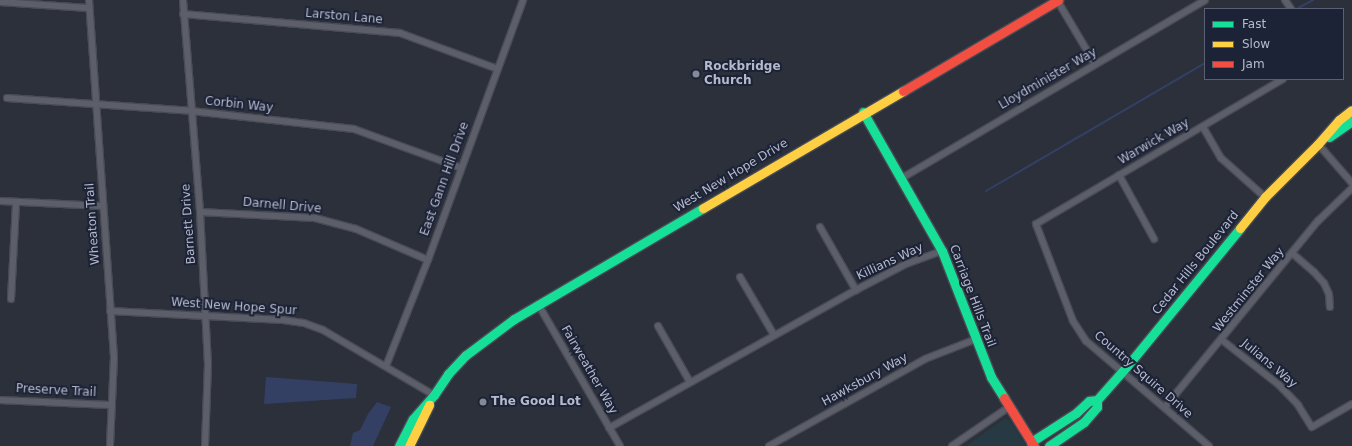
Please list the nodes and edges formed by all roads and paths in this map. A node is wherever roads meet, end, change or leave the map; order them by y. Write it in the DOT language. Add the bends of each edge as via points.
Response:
graph roads {
  1 [pos="89,0"];
  2 [pos="183,0"];
  3 [pos="523,0"];
  4 [pos="1057,0"];
  5 [pos="1205,0"];
  6 [pos="0,2"];
  7 [pos="88,8"];
  8 [pos="183,14"];
  9 [pos="1095,64"];
  10 [pos="498,69"];
  11 [pos="1281,80"];
  12 [pos="7,98"];
  13 [pos="95,105"];
  14 [pos="1352,110"];
  15 [pos="191,111"];
  16 [pos="863,112"];
  17 [pos="1352,121"];
  18 [pos="1203,127"];
  19 [pos="1318,144"];
  20 [pos="461,168"];
  21 [pos="1119,175"];
  22 [pos="902,178"];
  23 [pos="1352,183"];
  24 [pos="1352,188"];
  25 [pos="1265,197"];
  26 [pos="0,201"];
  27 [pos="16,202"];
  28 [pos="103,206"];
  29 [pos="200,212"];
  30 [pos="1036,224"];
  31 [pos="820,228"];
  32 [pos="1154,239"];
  33 [pos="942,250"];
  34 [pos="1292,253"];
  35 [pos="428,260"];
  36 [pos="740,277"];
  37 [pos="856,290"];
  38 [pos="12,299"];
  39 [pos="538,304"];
  40 [pos="1330,307"];
  41 [pos="110,311"];
  42 [pos="206,316"];
  43 [pos="658,326"];
  44 [pos="774,335"];
  45 [pos="976,339"];
  46 [pos="1222,340"];
  47 [pos="386,366"];
  48 [pos="1122,373"];
  49 [pos="690,382"];
  50 [pos="434,395"];
  51 [pos="0,400"];
  52 [pos="1097,400"];
  53 [pos="1352,404"];
  54 [pos="112,405"];
  55 [pos="1009,407"];
  56 [pos="1166,408"];
  57 [pos="609,428"];
  58 [pos="1033,444"];
  59 [pos="110,446"];
  60 [pos="205,446"];
  61 [pos="399,446"];
  62 [pos="409,446"];
  63 [pos="620,446"];
  64 [pos="769,446"];
  65 [pos="952,446"];
  66 [pos="1049,446"];
  67 [pos="1209,446"];
  1 -- 7 [label="street, Wheaton Trail"];
  2 -- 8 [label="street, Barnett Drive"];
  3 -- 10 [label="street, East Gann Hill Drive"];
  4 -- 9 [label="street"];
  4 -- 16 [label="street, West New Hope Drive"];
  5 -- 9 [label="street, Lloydminister Way"];
  6 -- 7 [label="street"];
  7 -- 13 [label="street, Wheaton Trail"];
  8 -- 10 [label="street, Larston Lane" via="400,33"];
  8 -- 15 [label="street, Barnett Drive"];
  9 -- 22 [label="street, Lloydminister Way"];
  10 -- 20 [label="street, East Gann Hill Drive"];
  11 -- 18 [label="street, Warwick Way"];
  12 -- 13 [label="street, Corbin Way"];
  13 -- 15 [label="street, Corbin Way"];
  13 -- 28 [label="street, Wheaton Trail"];
  14 -- 19 [label="street, Cedar Hills Boulevard" via="1339,120"];
  15 -- 20 [label="street, Corbin Way" via="354,129"];
  15 -- 29 [label="street, Barnett Drive"];
  16 -- 22 [label="street, Carriage Hills Trail"];
  16 -- 39 [label="street, West New Hope Drive"];
  17 -- 19 [label="street, Cedar Hills Boulevard"];
  18 -- 21 [label="street, Warwick Way"];
  18 -- 25 [label="street" via="1221,158"];
  19 -- 23 [label="street"];
  19 -- 25 [label="street, Cedar Hills Boulevard"];
  20 -- 35 [label="street, East Gann Hill Drive"];
  21 -- 30 [label="street, Warwick Way"];
  21 -- 32 [label="street"];
  22 -- 33 [label="street, Carriage Hills Trail"];
  24 -- 34 [label="street, Westminster Way" via="1318,221"];
  25 -- 48 [label="street, Cedar Hills Boulevard"];
  26 -- 27 [label="street"];
  27 -- 28 [label="street"];
  27 -- 38 [label="street"];
  28 -- 41 [label="street, Wheaton Trail"];
  29 -- 35 [label="street, Darnell Drive" via="315,218 356,229"];
  29 -- 42 [label="street, Barnett Drive"];
  30 -- 48 [label="street, Country Squire Drive" via="1073,321 1086,341"];
  31 -- 37 [label="street"];
  33 -- 37 [label="street, Killians Way" via="906,264"];
  33 -- 45 [label="street, Carriage Hills Trail"];
  34 -- 40 [label="street" via="1324,283 1329,294"];
  34 -- 46 [label="street, Westminster Way"];
  35 -- 47 [label="street, East Gann Hill Drive"];
  36 -- 44 [label="street"];
  37 -- 44 [label="street, Killians Way"];
  39 -- 50 [label="street, West New Hope Drive" via="466,355 448,374"];
  39 -- 57 [label="street, Fairweather Way"];
  41 -- 42 [label="street, West New Hope Spur"];
  41 -- 54 [label="street, Wheaton Trail" via="114,357"];
  42 -- 47 [label="street, West New Hope Spur" via="304,323 323,330"];
  42 -- 60 [label="street, Barnett Drive" via="208,364"];
  43 -- 49 [label="street"];
  44 -- 49 [label="street, Killians Way"];
  45 -- 55 [label="street, Carriage Hills Trail" via="991,377"];
  45 -- 64 [label="street, Hawksbury Way" via="924,359"];
  46 -- 53 [label="street, Julians Way" via="1279,385 1298,405 1312,427"];
  46 -- 56 [label="street, Westminster Way"];
  47 -- 50 [label="street, West New Hope Spur"];
  48 -- 52 [label="street, Cedar Hills Boulevard"];
  48 -- 56 [label="street, Country Squire Drive"];
  49 -- 57 [label="street, Killians Way"];
  50 -- 61 [label="street, West New Hope Drive" via="413,419"];
  50 -- 62 [label="street, West New Hope Drive"];
  51 -- 54 [label="street, Preserve Trail"];
  52 -- 58 [label="street, Cedar Hills Boulevard" via="1090,401"];
  52 -- 66 [label="street, Cedar Hills Boulevard" via="1097,407 1084,422"];
  54 -- 59 [label="street, Wheaton Trail"];
  55 -- 58 [label="street, Carriage Hills Trail"];
  55 -- 65 [label="street"];
  56 -- 67 [label="street, Country Squire Drive"];
  57 -- 63 [label="street, Fairweather Way"];
}
